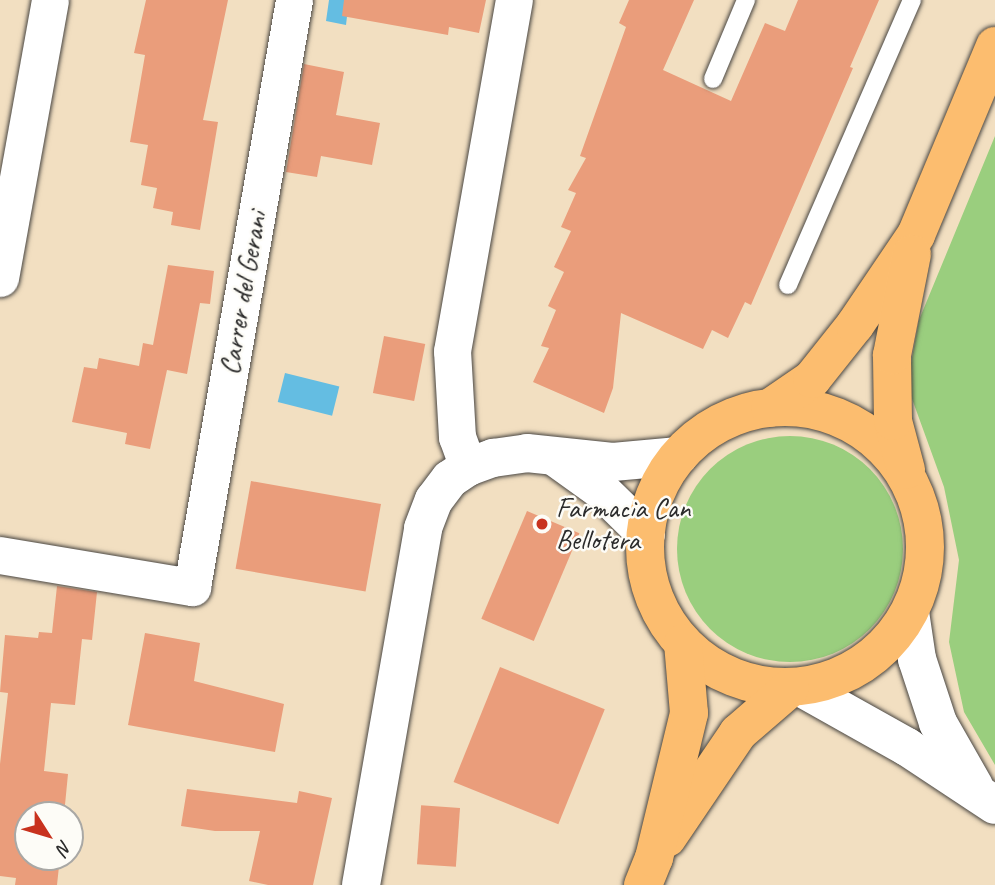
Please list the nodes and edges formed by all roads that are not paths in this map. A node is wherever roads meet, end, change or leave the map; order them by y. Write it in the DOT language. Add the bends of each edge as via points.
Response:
graph roads {
  1 [pos="50,0"];
  2 [pos="294,0"];
  3 [pos="514,0"];
  4 [pos="746,0"];
  5 [pos="912,0"];
  6 [pos="995,46"];
  7 [pos="713,79"];
  8 [pos="916,235"];
  9 [pos="0,278"];
  10 [pos="788,285"];
  11 [pos="770,408"];
  12 [pos="554,455"];
  13 [pos="679,456"];
  14 [pos="468,467"];
  15 [pos="908,479"];
  16 [pos="646,534"];
  17 [pos="0,555"];
  18 [pos="910,612"];
  19 [pos="683,643"];
  20 [pos="795,687"];
  21 [pos="986,798"];
  22 [pos="648,871"];
  23 [pos="361,885"];
  1 -- 9 [label="street"];
  2 -- 17 [label="street, Carrer del Gerani" via="192,587"];
  3 -- 14 [label="street" via="452,351 457,437"];
  4 -- 7 [label="lane"];
  5 -- 10 [label="lane"];
  6 -- 8 [label="main road"];
  8 -- 11 [label="main road" via="812,379"];
  8 -- 15 [label="main road" via="892,355 893,421"];
  11 -- 13 [label="main road" via="736,416 705,432"];
  11 -- 15 [label="main road" via="797,407 850,422 892,456"];
  12 -- 13 [label="street" via="613,462"];
  12 -- 14 [label="street" via="493,457"];
  12 -- 16 [label="street" via="601,490"];
  13 -- 16 [label="main road" via="651,506"];
  14 -- 23 [label="street" via="450,479 434,500 423,528"];
  15 -- 18 [label="main road" via="921,511 926,545"];
  16 -- 19 [label="main road" via="652,593 664,620"];
  18 -- 20 [label="main road" via="890,640 864,663 834,679"];
  18 -- 21 [label="street" via="916,659 938,723"];
  19 -- 20 [label="main road" via="705,663 731,677"];
  19 -- 22 [label="main road" via="689,713"];
  20 -- 21 [label="street"];
  20 -- 22 [label="main road" via="738,733"];
}
